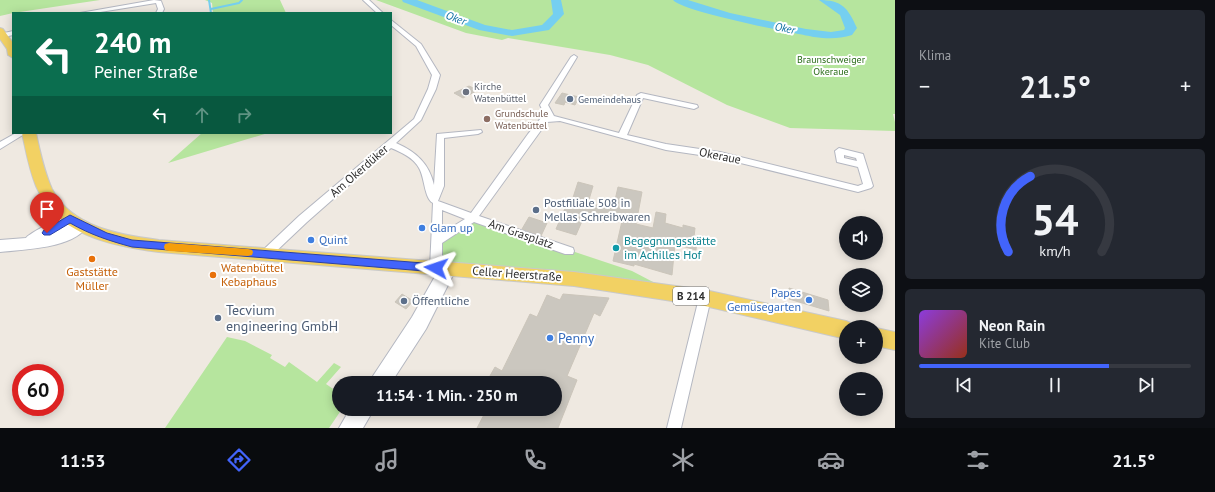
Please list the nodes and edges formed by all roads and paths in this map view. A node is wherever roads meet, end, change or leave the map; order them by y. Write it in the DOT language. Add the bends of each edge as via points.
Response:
graph roads {
  1 [pos="366,0"];
  2 [pos="89,12"];
  3 [pos="159,12"];
  4 [pos="379,12"];
  5 [pos="392,23"];
  6 [pos="4,33"];
  7 [pos="12,49"];
  8 [pos="574,57"];
  9 [pos="694,107"];
  10 [pos="550,118"];
  11 [pos="478,132"];
  12 [pos="20,134"];
  13 [pos="29,134"];
  14 [pos="622,136"];
  15 [pos="390,144"];
  16 [pos="0,146"];
  17 [pos="863,165"];
  18 [pos="435,201"];
  19 [pos="473,218"];
  20 [pos="75,222"];
  21 [pos="436,242"];
  22 [pos="2,246"];
  23 [pos="569,251"];
  24 [pos="266,254"];
  25 [pos="442,268"];
  26 [pos="705,298"];
  27 [pos="839,328"];
  28 [pos="883,338"];
  29 [pos="895,341"];
  30 [pos="385,376"];
  31 [pos="358,416"];
  32 [pos="350,428"];
  33 [pos="674,428"];
  1 -- 4 [label="street"];
  2 -- 3 [label="street" via="158,1"];
  5 -- 15 [label="street, Am Okerdüker" via="419,45 436,75 417,120"];
  6 -- 7 [label="main road"];
  8 -- 10 [label="street" via="544,105"];
  9 -- 14 [label="street" via="641,95"];
  10 -- 14 [label="street, Okeraue"];
  10 -- 19 [label="street" via="544,120 531,136"];
  11 -- 18 [label="street" via="440,136 439,186"];
  12 -- 16 [label="street"];
  13 -- 20 [label="main road, Celler Heerstraße / B 214" via="44,187 53,202"];
  14 -- 17 [label="street, Okeraue" via="666,147 720,155 858,189 868,186"];
  15 -- 18 [label="street" via="420,162 426,171"];
  15 -- 24 [label="street, Am Okerdüker"];
  18 -- 19 [label="street, Am Grasplatz"];
  18 -- 21 [label="street"];
  19 -- 21 [label="street, Am Grasplatz"];
  19 -- 23 [label="street, Am Grasplatz"];
  20 -- 22 [label="main road" via="67,234 47,242"];
  20 -- 24 [label="main road, Celler Heerstraße / B 214" via="105,236 132,243"];
  21 -- 25 [label="street"];
  24 -- 25 [label="main road, Celler Heerstraße / B 214"];
  25 -- 26 [label="main road, Celler Heerstraße / B 214" via="567,278"];
  25 -- 30 [label="main road" via="419,323"];
  26 -- 27 [label="main road, Celler Heerstraße / B 214"];
  26 -- 33 [label="street"];
  28 -- 29 [label="main road"];
  31 -- 32 [label="main road"];
}
